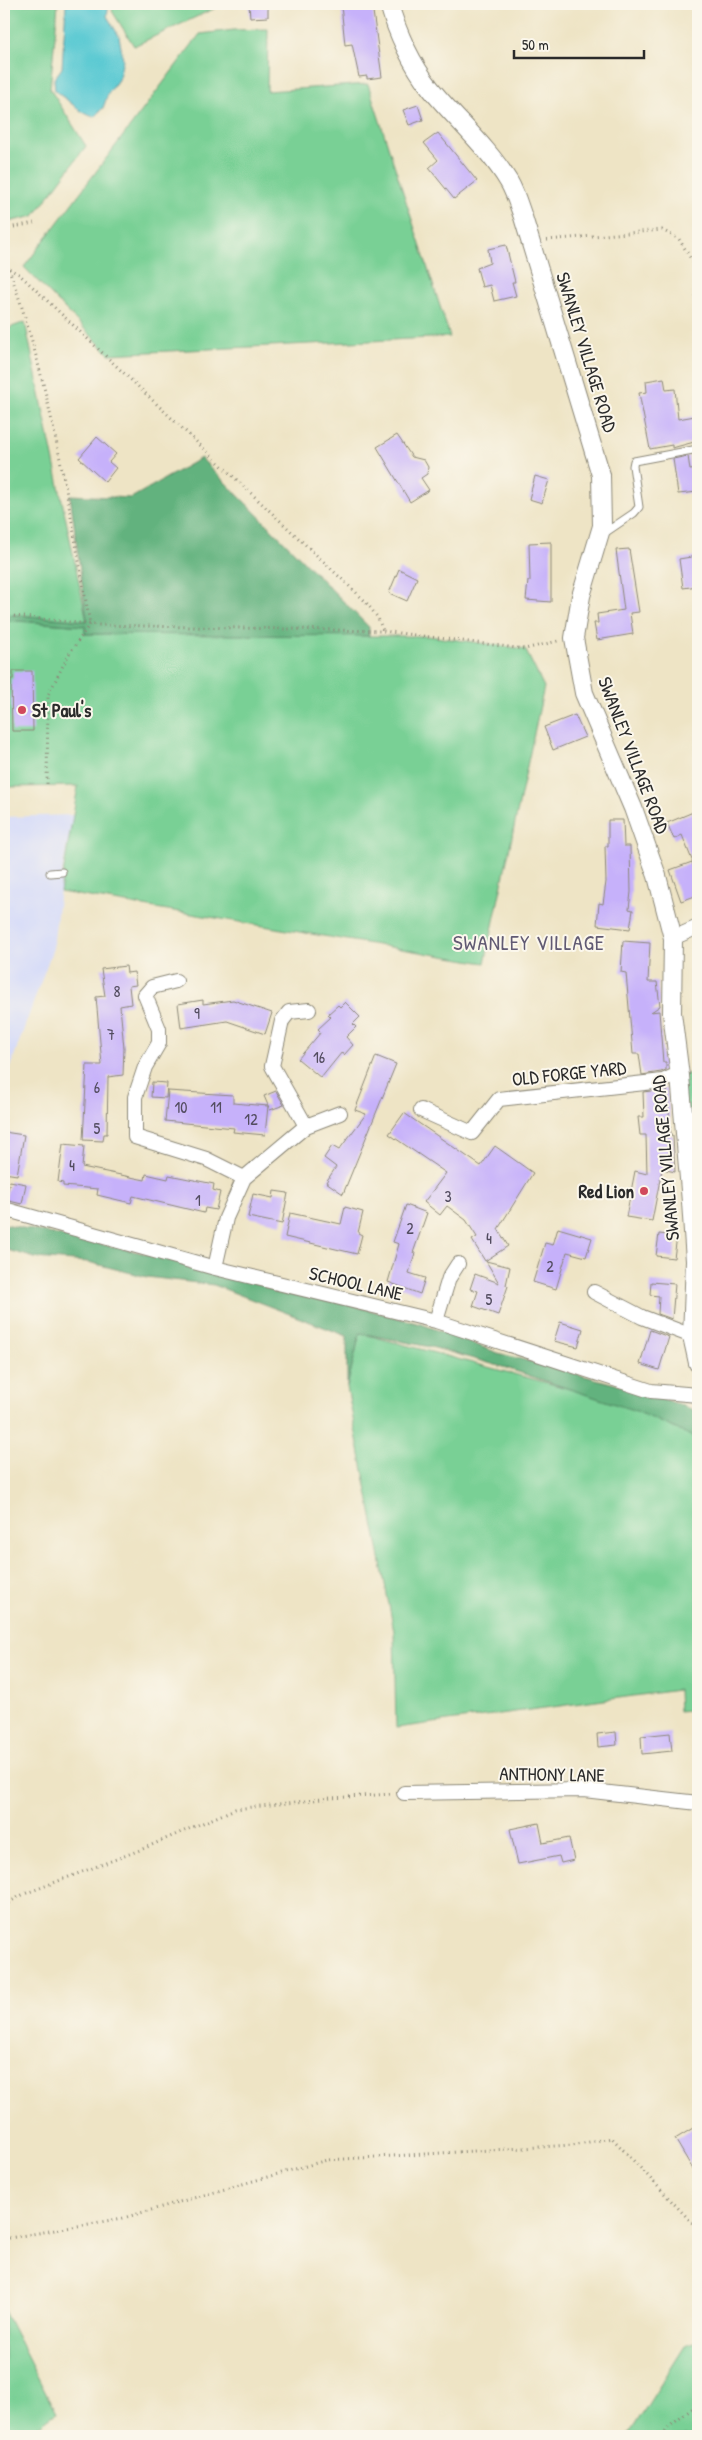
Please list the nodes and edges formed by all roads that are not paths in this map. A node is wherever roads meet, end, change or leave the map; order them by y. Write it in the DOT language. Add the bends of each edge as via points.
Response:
graph roads {
  1 [pos="389,4"];
  2 [pos="698,449"];
  3 [pos="600,535"];
  4 [pos="62,872"];
  5 [pos="50,873"];
  6 [pos="698,927"];
  7 [pos="673,938"];
  8 [pos="176,981"];
  9 [pos="309,1010"];
  10 [pos="680,1073"];
  11 [pos="421,1110"];
  12 [pos="340,1113"];
  13 [pos="306,1126"];
  14 [pos="244,1178"];
  15 [pos="4,1209"];
  16 [pos="458,1264"];
  17 [pos="215,1268"];
  18 [pos="594,1292"];
  19 [pos="436,1321"];
  20 [pos="692,1336"];
  21 [pos="698,1363"];
  22 [pos="698,1395"];
  23 [pos="404,1793"];
  24 [pos="698,1803"];
  1 -- 3 [label="street, SWANLEY VILLAGE ROAD" via="410,56 430,87 510,183 601,475"];
  2 -- 3 [label="lane" via="634,461 639,507"];
  3 -- 7 [label="street, SWANLEY VILLAGE ROAD" via="581,596 574,638 584,693 633,808 657,876"];
  4 -- 5 [label="lane"];
  6 -- 7 [label="street"];
  7 -- 10 [label="street, SWANLEY VILLAGE ROAD" via="672,1013"];
  8 -- 14 [label="street" via="152,987 145,995 159,1029 159,1043 135,1096 135,1137 206,1159"];
  9 -- 13 [label="street" via="289,1012 282,1021 272,1066"];
  10 -- 11 [label="street, OLD FORGE YARD" via="663,1081 499,1099 472,1132"];
  10 -- 20 [label="street, SWANLEY VILLAGE ROAD" via="695,1261"];
  12 -- 13 [label="street"];
  13 -- 14 [label="street"];
  14 -- 17 [label="street" via="226,1218"];
  15 -- 17 [label="street, SCHOOL LANE"];
  16 -- 19 [label="street" via="449,1278"];
  17 -- 19 [label="street, SCHOOL LANE"];
  18 -- 20 [label="street" via="642,1317"];
  19 -- 22 [label="street, SCHOOL LANE" via="650,1391"];
  20 -- 21 [label="street, SWANLEY VILLAGE ROAD"];
  23 -- 24 [label="street, ANTHONY LANE" via="584,1790"];
}
